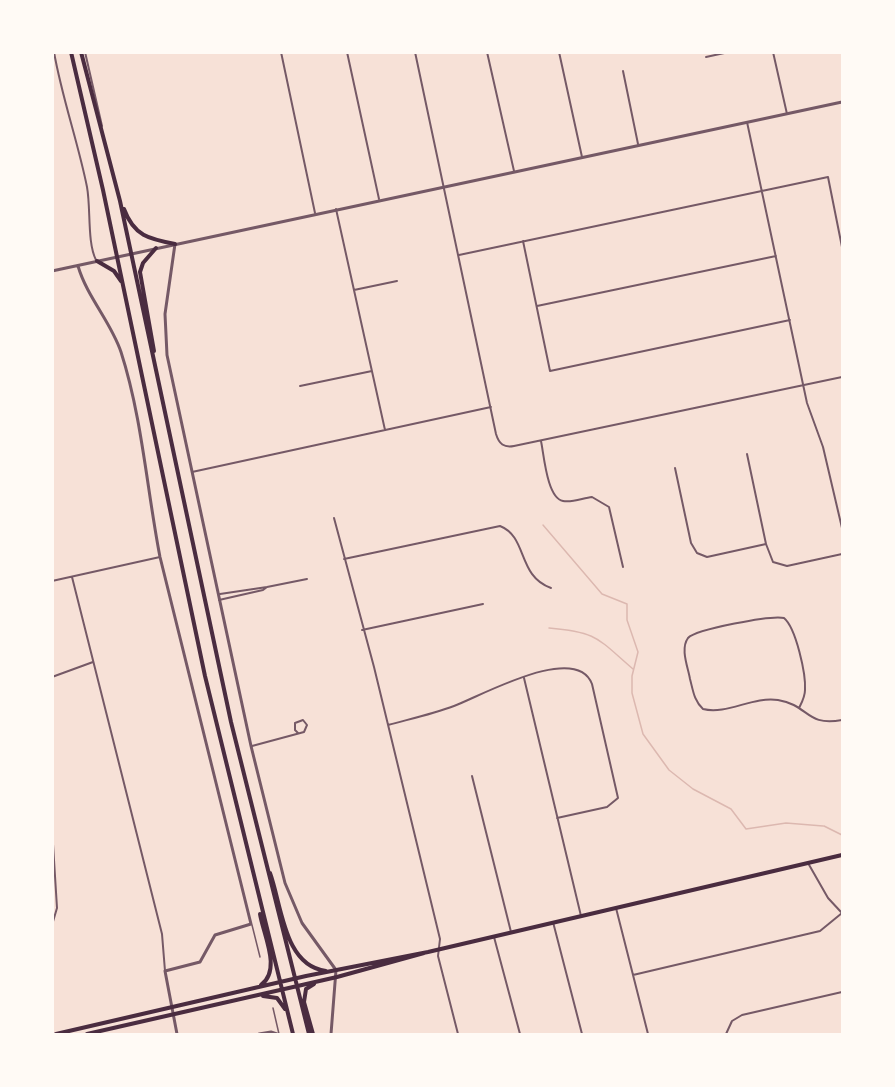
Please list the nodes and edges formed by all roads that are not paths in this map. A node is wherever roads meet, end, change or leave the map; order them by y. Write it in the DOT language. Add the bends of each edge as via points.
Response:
graph roads {
  1 [pos="54,52"];
  2 [pos="71,52"];
  3 [pos="83,52"];
  4 [pos="281,52"];
  5 [pos="347,52"];
  6 [pos="415,52"];
  7 [pos="487,52"];
  8 [pos="559,52"];
  9 [pos="729,52"];
  10 [pos="774,52"];
  11 [pos="706,57"];
  12 [pos="623,71"];
  13 [pos="843,102"];
  14 [pos="787,114"];
  15 [pos="747,122"];
  16 [pos="638,144"];
  17 [pos="582,157"];
  18 [pos="514,171"];
  19 [pos="445,185"];
  20 [pos="762,191"];
  21 [pos="118,192"];
  22 [pos="380,199"];
  23 [pos="336,209"];
  24 [pos="315,213"];
  25 [pos="522,241"];
  26 [pos="176,244"];
  27 [pos="843,246"];
  28 [pos="156,248"];
  29 [pos="131,253"];
  30 [pos="459,255"];
  31 [pos="776,255"];
  32 [pos="117,257"];
  33 [pos="96,261"];
  34 [pos="78,266"];
  35 [pos="52,271"];
  36 [pos="397,281"];
  37 [pos="123,285"];
  38 [pos="354,290"];
  39 [pos="537,306"];
  40 [pos="790,320"];
  41 [pos="372,370"];
  42 [pos="843,377"];
  43 [pos="158,379"];
  44 [pos="803,385"];
  45 [pos="300,386"];
  46 [pos="491,406"];
  47 [pos="385,430"];
  48 [pos="541,441"];
  49 [pos="747,454"];
  50 [pos="675,468"];
  51 [pos="192,472"];
  52 [pos="334,518"];
  53 [pos="843,528"];
  54 [pos="766,544"];
  55 [pos="843,554"];
  56 [pos="160,557"];
  57 [pos="344,559"];
  58 [pos="623,567"];
  59 [pos="72,577"];
  60 [pos="307,579"];
  61 [pos="52,581"];
  62 [pos="267,587"];
  63 [pos="551,588"];
  64 [pos="218,595"];
  65 [pos="219,600"];
  66 [pos="483,604"];
  67 [pos="362,630"];
  68 [pos="93,662"];
  69 [pos="52,677"];
  70 [pos="524,678"];
  71 [pos="799,708"];
  72 [pos="843,720"];
  73 [pos="388,725"];
  74 [pos="298,733"];
  75 [pos="250,746"];
  76 [pos="472,776"];
  77 [pos="557,818"];
  78 [pos="52,828"];
  79 [pos="262,848"];
  80 [pos="843,855"];
  81 [pos="808,863"];
  82 [pos="54,878"];
  83 [pos="257,892"];
  84 [pos="616,908"];
  85 [pos="842,913"];
  86 [pos="581,916"];
  87 [pos="553,922"];
  88 [pos="251,924"];
  89 [pos="52,925"];
  90 [pos="511,932"];
  91 [pos="495,937"];
  92 [pos="439,949"];
  93 [pos="428,952"];
  94 [pos="260,957"];
  95 [pos="336,970"];
  96 [pos="165,971"];
  97 [pos="330,972"];
  98 [pos="633,975"];
  99 [pos="337,977"];
  100 [pos="294,979"];
  101 [pos="318,981"];
  102 [pos="280,982"];
  103 [pos="296,986"];
  104 [pos="255,988"];
  105 [pos="282,989"];
  106 [pos="843,992"];
  107 [pos="244,998"];
  108 [pos="170,1008"];
  109 [pos="273,1008"];
  110 [pos="173,1015"];
  111 [pos="289,1019"];
  112 [pos="56,1035"];
  113 [pos="87,1035"];
  114 [pos="177,1035"];
  115 [pos="259,1035"];
  116 [pos="278,1035"];
  117 [pos="293,1035"];
  118 [pos="311,1035"];
  119 [pos="331,1035"];
  120 [pos="458,1035"];
  121 [pos="520,1035"];
  122 [pos="582,1035"];
  123 [pos="648,1035"];
  124 [pos="726,1035"];
  1 -- 33 [label="street" via="83,168"];
  2 -- 32 [label="main road"];
  3 -- 21 [label="main road"];
  4 -- 24 [label="street"];
  5 -- 22 [label="street"];
  6 -- 19 [label="street"];
  7 -- 18 [label="street"];
  8 -- 17 [label="street"];
  9 -- 11 [label="street"];
  10 -- 14 [label="street"];
  12 -- 16 [label="street"];
  13 -- 14 [label="street"];
  14 -- 15 [label="street"];
  15 -- 16 [label="street"];
  15 -- 20 [label="street"];
  16 -- 17 [label="street"];
  17 -- 18 [label="street"];
  18 -- 19 [label="street"];
  19 -- 22 [label="street"];
  19 -- 30 [label="street"];
  20 -- 25 [label="street"];
  20 -- 27 [label="street" via="828,177"];
  20 -- 31 [label="street"];
  21 -- 26 [label="main road" via="134,230 144,238"];
  21 -- 29 [label="main road"];
  22 -- 23 [label="street"];
  23 -- 24 [label="street"];
  23 -- 38 [label="street"];
  24 -- 26 [label="street"];
  25 -- 30 [label="street"];
  25 -- 39 [label="street"];
  26 -- 28 [label="street"];
  26 -- 51 [label="street" via="165,334"];
  28 -- 29 [label="street"];
  28 -- 43 [label="main road" via="140,272"];
  29 -- 32 [label="street"];
  29 -- 43 [label="main road"];
  30 -- 46 [label="street"];
  31 -- 39 [label="street"];
  31 -- 40 [label="street"];
  32 -- 33 [label="street"];
  32 -- 37 [label="main road"];
  33 -- 34 [label="street"];
  33 -- 37 [label="main road" via="114,271"];
  34 -- 35 [label="street"];
  34 -- 56 [label="street" via="122,355"];
  36 -- 38 [label="street"];
  37 -- 83 [label="main road" via="205,676"];
  38 -- 41 [label="street"];
  39 -- 40 [label="street" via="550,371"];
  40 -- 44 [label="street"];
  41 -- 45 [label="street"];
  41 -- 47 [label="street"];
  42 -- 44 [label="street"];
  43 -- 79 [label="main road" via="221,677"];
  44 -- 48 [label="street"];
  44 -- 53 [label="street"];
  46 -- 47 [label="street"];
  46 -- 48 [label="street" via="497,438 503,445"];
  47 -- 51 [label="street"];
  48 -- 58 [label="street" via="556,498 566,502 592,497 609,507"];
  49 -- 54 [label="street"];
  50 -- 54 [label="street" via="691,543 700,555"];
  51 -- 64 [label="street"];
  52 -- 57 [label="street"];
  54 -- 55 [label="street" via="776,564 786,566"];
  56 -- 59 [label="street"];
  56 -- 88 [label="street"];
  57 -- 63 [label="street" via="500,526 511,534 535,580"];
  57 -- 67 [label="street"];
  59 -- 61 [label="street"];
  59 -- 68 [label="street"];
  60 -- 62 [label="street"];
  62 -- 64 [label="street"];
  62 -- 65 [label="street"];
  64 -- 65 [label="street"];
  65 -- 75 [label="street"];
  66 -- 67 [label="street"];
  67 -- 73 [label="street"];
  68 -- 69 [label="street"];
  68 -- 96 [label="street" via="162,934"];
  70 -- 73 [label="street" via="447,709"];
  70 -- 77 [label="street"];
  70 -- 77 [label="street" via="557,668 588,675 618,790 617,801 607,807"];
  71 -- 71 [label="street" via="805,683 794,630 784,618 700,632 689,638 684,648 694,696 703,709 765,699"];
  71 -- 72 [label="street" via="821,722"];
  73 -- 92 [label="street" via="441,939"];
  74 -- 74 [label="street" via="295,723 303,720 307,729"];
  74 -- 75 [label="street"];
  75 -- 95 [label="street" via="292,903"];
  76 -- 90 [label="street"];
  77 -- 86 [label="street"];
  78 -- 82 [label="street"];
  79 -- 97 [label="main road" via="296,955 311,969"];
  79 -- 100 [label="main road"];
  80 -- 81 [label="main road"];
  81 -- 84 [label="main road"];
  81 -- 85 [label="street" via="811,873"];
  82 -- 89 [label="street" via="57,908"];
  83 -- 102 [label="main road"];
  83 -- 104 [label="main road" via="272,967 267,981"];
  84 -- 86 [label="main road"];
  84 -- 98 [label="street"];
  85 -- 98 [label="street" via="820,931"];
  86 -- 87 [label="main road"];
  87 -- 90 [label="main road"];
  87 -- 122 [label="street"];
  88 -- 94 [label="lane"];
  88 -- 96 [label="street" via="215,936 197,964"];
  90 -- 91 [label="main road"];
  91 -- 92 [label="main road"];
  91 -- 121 [label="street"];
  92 -- 93 [label="main road"];
  92 -- 120 [label="street"];
  93 -- 95 [label="main road"];
  93 -- 99 [label="main road"];
  95 -- 97 [label="main road"];
  95 -- 99 [label="street"];
  96 -- 108 [label="street"];
  97 -- 100 [label="main road"];
  98 -- 123 [label="street"];
  99 -- 101 [label="main road"];
  99 -- 119 [label="street"];
  100 -- 102 [label="main road"];
  100 -- 103 [label="main road"];
  101 -- 103 [label="main road"];
  101 -- 118 [label="main road" via="305,994"];
  102 -- 104 [label="main road"];
  102 -- 105 [label="main road"];
  103 -- 105 [label="main road"];
  103 -- 118 [label="main road"];
  104 -- 108 [label="main road"];
  105 -- 107 [label="main road"];
  105 -- 111 [label="main road"];
  106 -- 124 [label="street" via="742,1015 732,1021"];
  107 -- 110 [label="main road"];
  107 -- 111 [label="main road" via="273,996"];
  108 -- 110 [label="street"];
  108 -- 112 [label="main road"];
  109 -- 116 [label="lane"];
  110 -- 113 [label="main road"];
  110 -- 114 [label="street"];
  111 -- 117 [label="main road"];
  115 -- 116 [label="street"];
}
